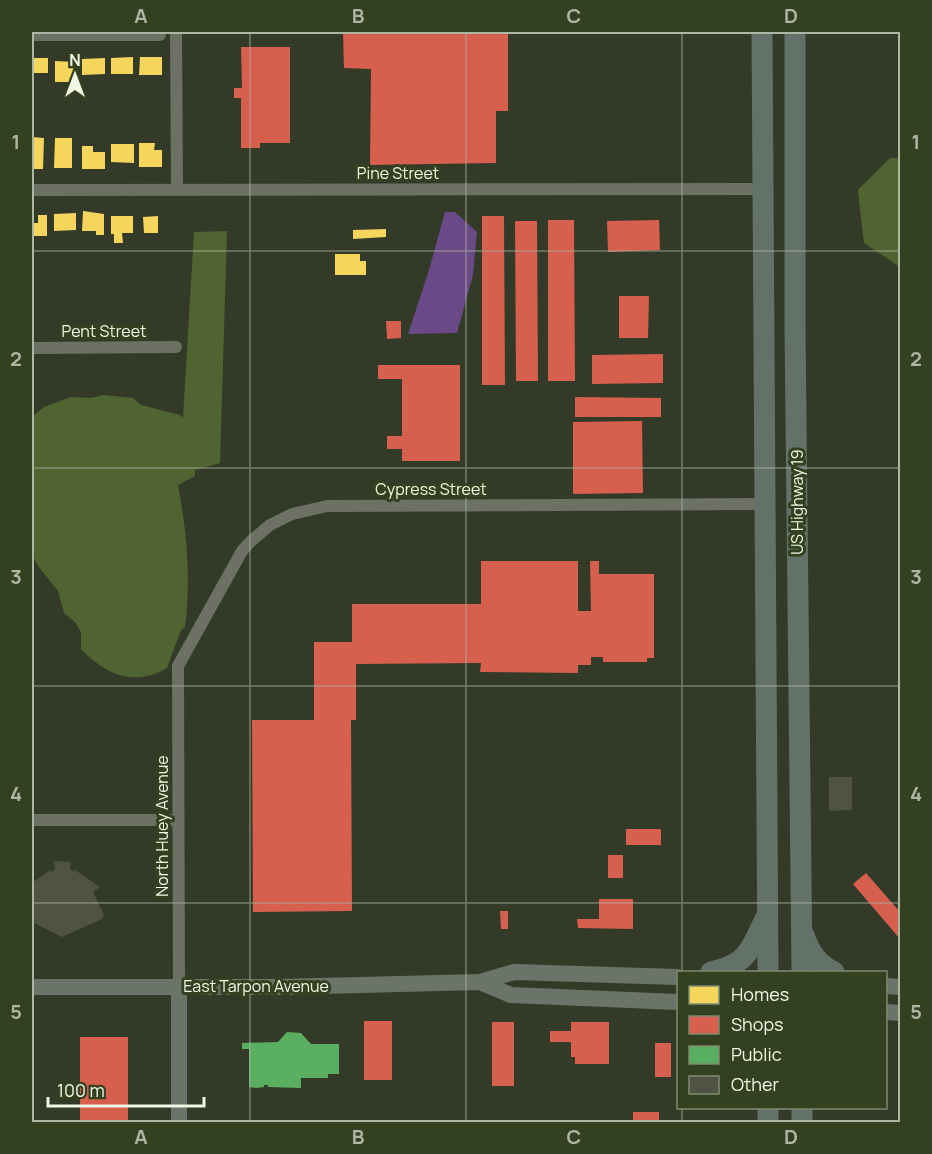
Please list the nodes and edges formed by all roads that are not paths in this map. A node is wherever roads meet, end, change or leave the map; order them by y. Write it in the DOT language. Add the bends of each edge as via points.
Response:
graph roads {
  1 [pos="176,32"];
  2 [pos="762,32"];
  3 [pos="795,32"];
  4 [pos="32,35"];
  5 [pos="160,35"];
  6 [pos="763,91"];
  7 [pos="764,189"];
  8 [pos="794,189"];
  9 [pos="32,190"];
  10 [pos="177,190"];
  11 [pos="795,328"];
  12 [pos="176,347"];
  13 [pos="32,348"];
  14 [pos="765,504"];
  15 [pos="178,666"];
  16 [pos="32,820"];
  17 [pos="178,820"];
  18 [pos="767,916"];
  19 [pos="801,928"];
  20 [pos="716,971"];
  21 [pos="768,971"];
  22 [pos="802,971"];
  23 [pos="832,971"];
  24 [pos="677,977"];
  25 [pos="480,982"];
  26 [pos="179,986"];
  27 [pos="32,987"];
  28 [pos="677,1002"];
  29 [pos="179,1122"];
  1 -- 10 [label="street"];
  2 -- 6 [label="highway, US Highway 19"];
  3 -- 8 [label="highway, US Highway 19"];
  4 -- 5 [label="street"];
  6 -- 7 [label="highway, US Highway 19"];
  6 -- 8 [label="highway" via="775,134 778,168 786,184"];
  7 -- 10 [label="street, Pine Street"];
  7 -- 11 [label="highway" via="781,220"];
  7 -- 14 [label="highway, US Highway 19"];
  8 -- 11 [label="highway, US Highway 19"];
  9 -- 10 [label="street, Pine Street"];
  11 -- 19 [label="highway, US Highway 19"];
  12 -- 13 [label="street, Pent Street"];
  14 -- 15 [label="street, Cypress Street" via="327,506 297,512 270,525 242,551"];
  14 -- 18 [label="highway, US Highway 19"];
  15 -- 17 [label="street, North Huey Avenue"];
  16 -- 17 [label="street"];
  17 -- 26 [label="street, North Huey Avenue"];
  18 -- 20 [label="highway" via="741,960"];
  18 -- 21 [label="highway, US Highway 19"];
  19 -- 22 [label="highway, US Highway 19"];
  19 -- 23 [label="highway" via="810,951 822,966"];
  24 -- 25 [label="main road, East Tarpon Avenue" via="514,972"];
  25 -- 26 [label="main road, East Tarpon Avenue"];
  25 -- 28 [label="main road, East Tarpon Avenue" via="511,995"];
  26 -- 27 [label="main road, East Tarpon Avenue"];
  26 -- 29 [label="main road"];
}
